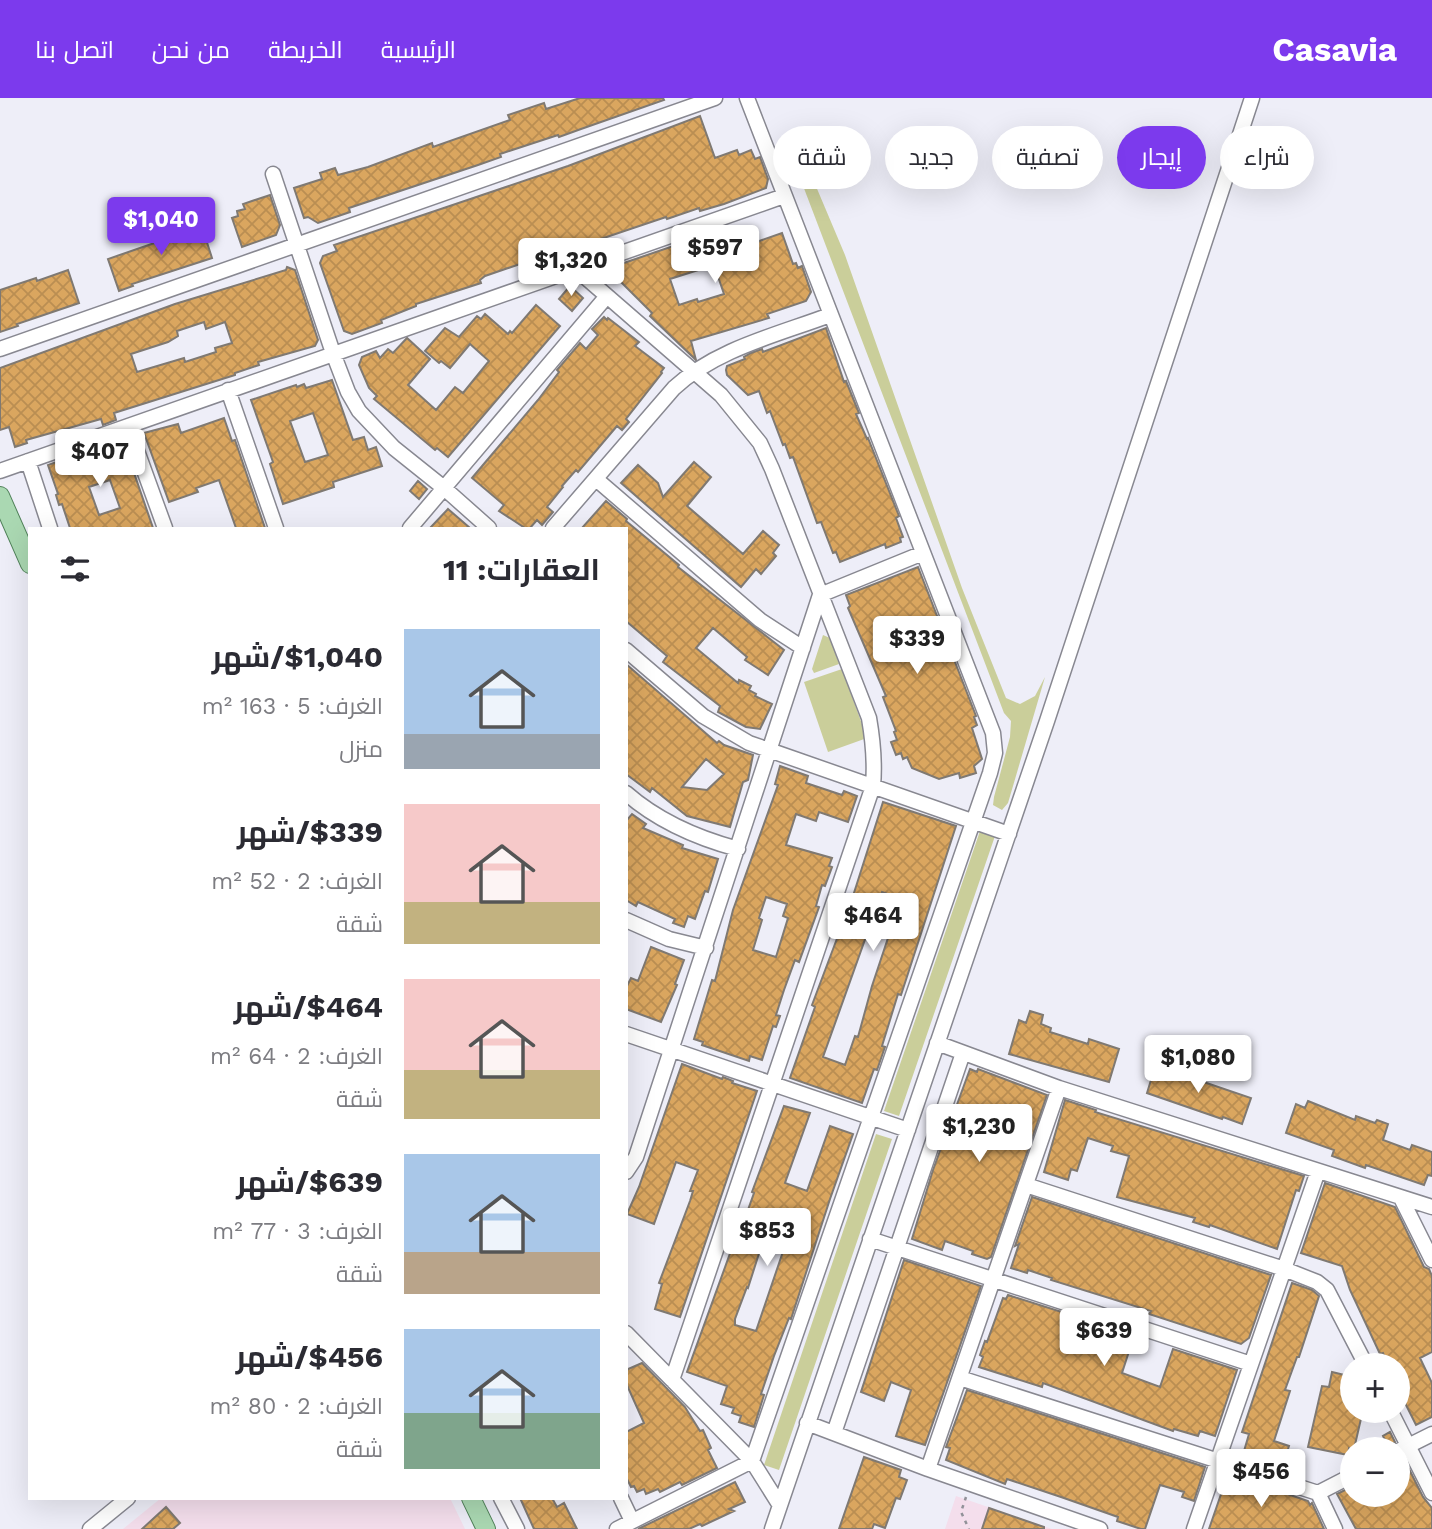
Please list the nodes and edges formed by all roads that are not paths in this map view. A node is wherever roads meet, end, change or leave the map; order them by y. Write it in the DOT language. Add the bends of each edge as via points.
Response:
graph roads {
  1 [pos="715,98"];
  2 [pos="747,98"];
  3 [pos="1252,98"];
  4 [pos="272,174"];
  5 [pos="784,197"];
  6 [pos="297,247"];
  7 [pos="576,269"];
  8 [pos="607,296"];
  9 [pos="830,315"];
  10 [pos="0,349"];
  11 [pos="333,353"];
  12 [pos="693,371"];
  13 [pos="228,390"];
  14 [pos="128,426"];
  15 [pos="28,461"];
  16 [pos="0,471"];
  17 [pos="596,479"];
  18 [pos="444,488"];
  19 [pos="0,496"];
  20 [pos="51,527"];
  21 [pos="165,527"];
  22 [pos="276,527"];
  23 [pos="411,527"];
  24 [pos="488,527"];
  25 [pos="554,527"];
  26 [pos="923,553"];
  27 [pos="28,559"];
  28 [pos="820,595"];
  29 [pos="803,648"];
  30 [pos="628,652"];
  31 [pos="770,750"];
  32 [pos="873,786"];
  33 [pos="628,794"];
  34 [pos="974,821"];
  35 [pos="1009,834"];
  36 [pos="738,849"];
  37 [pos="628,921"];
  38 [pos="705,948"];
  39 [pos="628,1035"];
  40 [pos="937,1043"];
  41 [pos="672,1050"];
  42 [pos="963,1053"];
  43 [pos="772,1084"];
  44 [pos="1059,1088"];
  45 [pos="871,1118"];
  46 [pos="908,1130"];
  47 [pos="628,1169"];
  48 [pos="1318,1171"];
  49 [pos="1026,1185"];
  50 [pos="1401,1198"];
  51 [pos="1432,1207"];
  52 [pos="870,1239"];
  53 [pos="897,1248"];
  54 [pos="1432,1260"];
  55 [pos="1284,1269"];
  56 [pos="993,1279"];
  57 [pos="628,1335"];
  58 [pos="1360,1353"];
  59 [pos="1251,1364"];
  60 [pos="960,1378"];
  61 [pos="671,1380"];
  62 [pos="807,1423"];
  63 [pos="834,1433"];
  64 [pos="1432,1434"];
  65 [pos="1410,1445"];
  66 [pos="1410,1460"];
  67 [pos="752,1461"];
  68 [pos="1217,1463"];
  69 [pos="928,1469"];
  70 [pos="1340,1482"];
  71 [pos="1318,1493"];
  72 [pos="1432,1493"];
  73 [pos="126,1500"];
  74 [pos="472,1500"];
  75 [pos="502,1500"];
  76 [pos="622,1500"];
  77 [pos="779,1504"];
  78 [pos="632,1521"];
  79 [pos="90,1529"];
  80 [pos="486,1529"];
  81 [pos="517,1529"];
  82 [pos="617,1529"];
  83 [pos="772,1529"];
  84 [pos="1100,1529"];
  85 [pos="1194,1529"];
  86 [pos="1335,1529"];
  1 -- 6 [label="street"];
  2 -- 5 [label="street"];
  3 -- 35 [label="street"];
  4 -- 6 [label="street"];
  5 -- 7 [label="street"];
  5 -- 9 [label="street"];
  6 -- 10 [label="street"];
  6 -- 11 [label="street"];
  7 -- 8 [label="street"];
  7 -- 11 [label="street"];
  8 -- 12 [label="street"];
  8 -- 18 [label="street"];
  9 -- 12 [label="street" via="720,356"];
  9 -- 26 [label="street"];
  11 -- 13 [label="street"];
  11 -- 18 [label="street" via="348,392 372,427"];
  12 -- 17 [label="street"];
  12 -- 28 [label="street" via="721,395 760,443"];
  13 -- 14 [label="street"];
  13 -- 22 [label="street"];
  14 -- 15 [label="street"];
  14 -- 21 [label="street"];
  15 -- 16 [label="street"];
  15 -- 20 [label="street"];
  17 -- 25 [label="street"];
  17 -- 29 [label="street" via="760,620"];
  18 -- 23 [label="street"];
  18 -- 24 [label="street"];
  19 -- 27 [label="main road"];
  26 -- 28 [label="street"];
  26 -- 34 [label="street" via="993,733 996,752"];
  28 -- 29 [label="street"];
  28 -- 32 [label="street" via="869,718"];
  29 -- 31 [label="street"];
  30 -- 31 [label="street" via="703,716"];
  31 -- 32 [label="street"];
  31 -- 36 [label="street"];
  32 -- 34 [label="street"];
  32 -- 43 [label="street"];
  33 -- 36 [label="street" via="684,831"];
  34 -- 35 [label="street"];
  34 -- 45 [label="street"];
  35 -- 40 [label="street"];
  36 -- 38 [label="street"];
  37 -- 38 [label="street"];
  38 -- 41 [label="street"];
  39 -- 41 [label="street"];
  40 -- 42 [label="street"];
  40 -- 46 [label="street"];
  41 -- 43 [label="street"];
  41 -- 47 [label="street"];
  42 -- 44 [label="street"];
  42 -- 53 [label="street"];
  43 -- 45 [label="street"];
  43 -- 61 [label="street"];
  44 -- 48 [label="street"];
  44 -- 49 [label="street"];
  45 -- 46 [label="street"];
  45 -- 67 [label="street"];
  46 -- 52 [label="street"];
  48 -- 50 [label="street"];
  48 -- 55 [label="street"];
  49 -- 55 [label="street"];
  49 -- 56 [label="street"];
  50 -- 51 [label="street"];
  50 -- 54 [label="street"];
  52 -- 53 [label="street"];
  52 -- 62 [label="street"];
  53 -- 56 [label="street"];
  53 -- 63 [label="street"];
  55 -- 58 [label="street" via="1327,1290"];
  55 -- 59 [label="street"];
  56 -- 59 [label="street"];
  56 -- 60 [label="street"];
  57 -- 61 [label="street"];
  59 -- 68 [label="street"];
  60 -- 68 [label="street"];
  60 -- 69 [label="street"];
  61 -- 67 [label="street"];
  62 -- 63 [label="street"];
  62 -- 77 [label="street"];
  63 -- 69 [label="street"];
  64 -- 65 [label="street"];
  66 -- 72 [label="street"];
  67 -- 77 [label="street"];
  67 -- 78 [label="street"];
  68 -- 71 [label="street"];
  68 -- 85 [label="street"];
  69 -- 84 [label="street"];
  70 -- 71 [label="street"];
  71 -- 86 [label="street"];
  73 -- 79 [label="street"];
  74 -- 80 [label="main road"];
  75 -- 81 [label="street"];
  76 -- 78 [label="street"];
  77 -- 83 [label="street"];
  78 -- 82 [label="street"];
}
